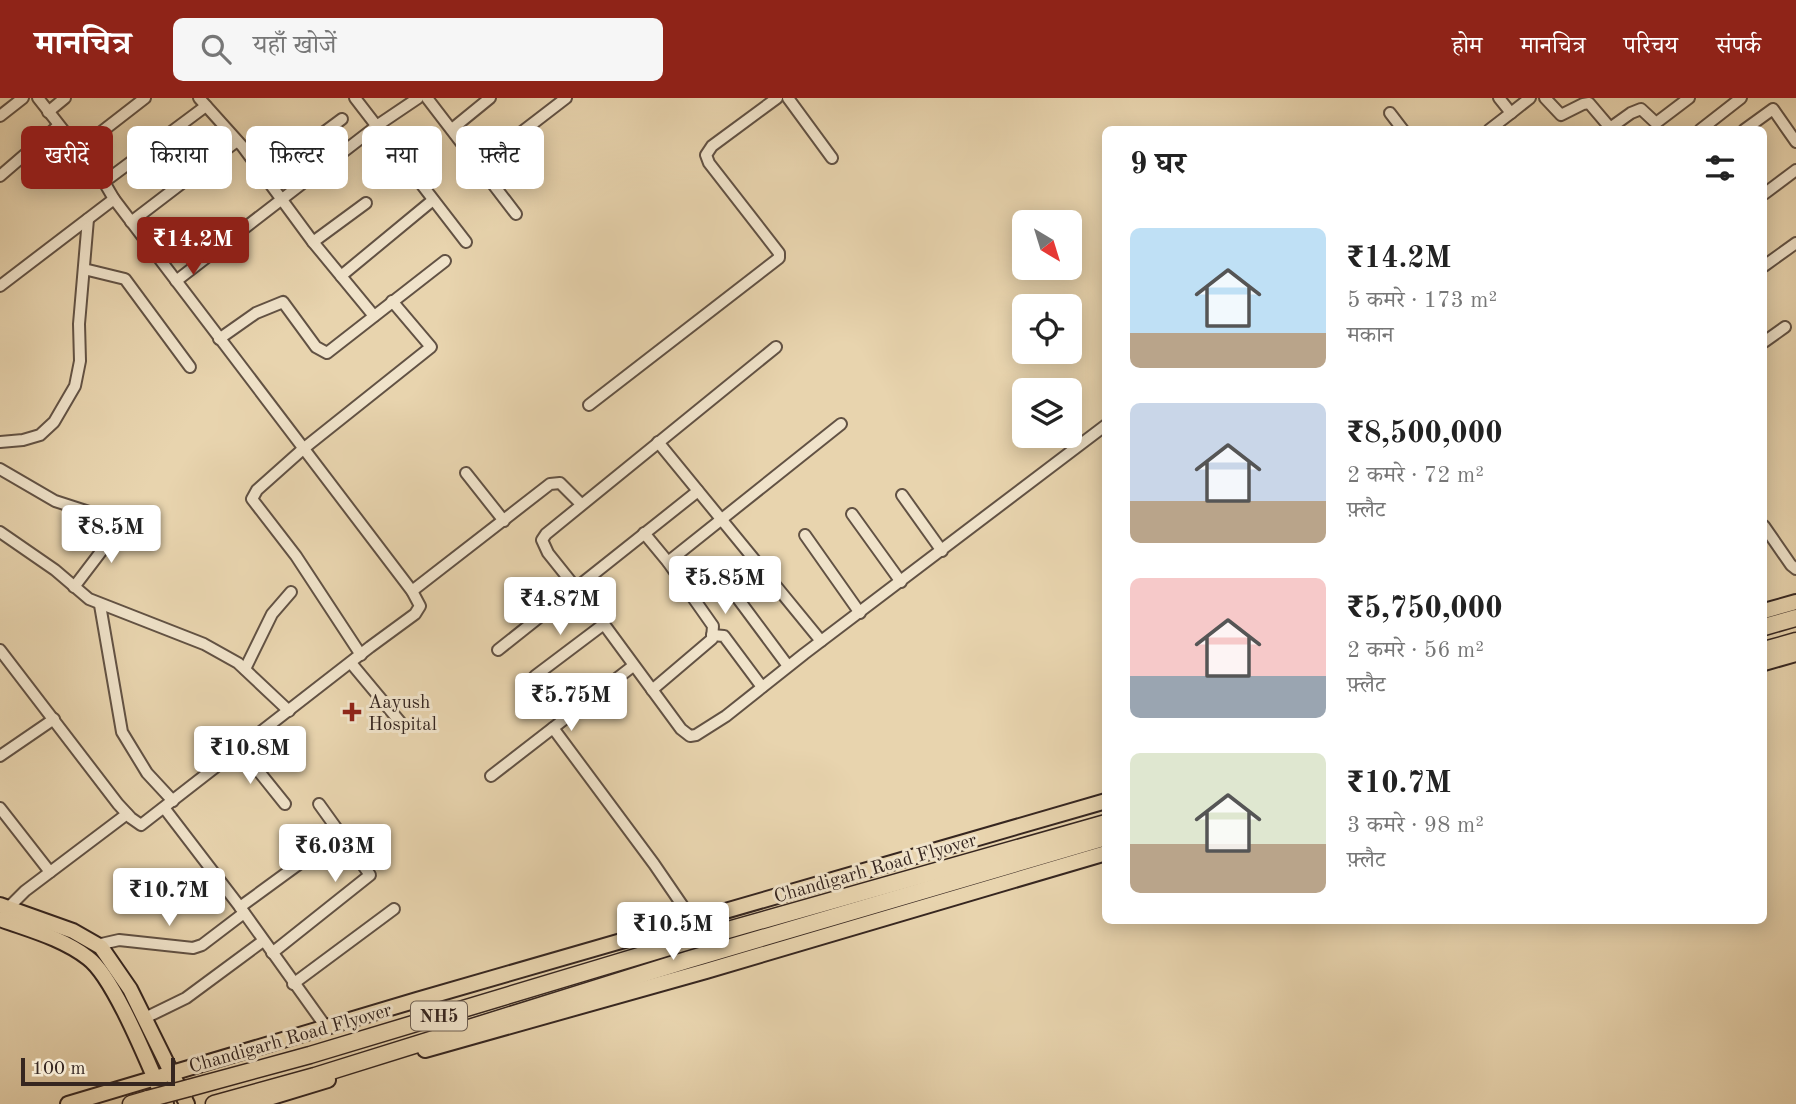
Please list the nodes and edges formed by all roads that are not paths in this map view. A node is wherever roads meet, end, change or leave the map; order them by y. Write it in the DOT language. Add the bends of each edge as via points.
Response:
graph roads {
  1 [pos="23,98"];
  2 [pos="38,98"];
  3 [pos="65,98"];
  4 [pos="145,98"];
  5 [pos="355,98"];
  6 [pos="418,98"];
  7 [pos="427,98"];
  8 [pos="490,98"];
  9 [pos="566,98"];
  10 [pos="776,98"];
  11 [pos="788,98"];
  12 [pos="1499,98"];
  13 [pos="1530,98"];
  14 [pos="1545,98"];
  15 [pos="1689,98"];
  16 [pos="1741,98"];
  17 [pos="1765,98"];
  18 [pos="203,102"];
  19 [pos="1773,109"];
  20 [pos="48,112"];
  21 [pos="1390,113"];
  22 [pos="1511,113"];
  23 [pos="0,116"];
  24 [pos="342,119"];
  25 [pos="378,125"];
  26 [pos="58,126"];
  27 [pos="109,126"];
  28 [pos="333,126"];
  29 [pos="529,126"];
  30 [pos="1400,126"];
  31 [pos="1494,126"];
  32 [pos="1608,126"];
  33 [pos="1615,126"];
  34 [pos="1705,126"];
  35 [pos="1750,126"];
  36 [pos="452,129"];
  37 [pos="456,135"];
  38 [pos="237,141"];
  39 [pos="1796,142"];
  40 [pos="246,152"];
  41 [pos="21,158"];
  42 [pos="832,158"];
  43 [pos="1796,170"];
  44 [pos="0,176"];
  45 [pos="113,176"];
  46 [pos="108,189"];
  47 [pos="274,189"];
  48 [pos="497,189"];
  49 [pos="1767,192"];
  50 [pos="114,199"];
  51 [pos="281,199"];
  52 [pos="433,200"];
  53 [pos="366,203"];
  54 [pos="516,214"];
  55 [pos="88,219"];
  56 [pos="131,222"];
  57 [pos="313,242"];
  58 [pos="466,242"];
  59 [pos="1796,243"];
  60 [pos="445,261"];
  61 [pos="1767,264"];
  62 [pos="84,269"];
  63 [pos="341,276"];
  64 [pos="176,281"];
  65 [pos="0,286"];
  66 [pos="392,301"];
  67 [pos="374,316"];
  68 [pos="1785,327"];
  69 [pos="219,340"];
  70 [pos="1767,340"];
  71 [pos="776,347"];
  72 [pos="190,366"];
  73 [pos="589,405"];
  74 [pos="841,424"];
  75 [pos="1102,428"];
  76 [pos="0,442"];
  77 [pos="658,442"];
  78 [pos="303,449"];
  79 [pos="0,469"];
  80 [pos="466,473"];
  81 [pos="698,491"];
  82 [pos="902,495"];
  83 [pos="581,504"];
  84 [pos="92,513"];
  85 [pos="852,514"];
  86 [pos="721,520"];
  87 [pos="504,521"];
  88 [pos="141,527"];
  89 [pos="1767,530"];
  90 [pos="644,533"];
  91 [pos="806,535"];
  92 [pos="2,536"];
  93 [pos="942,551"];
  94 [pos="668,562"];
  95 [pos="1796,569"];
  96 [pos="901,582"];
  97 [pos="74,587"];
  98 [pos="575,587"];
  99 [pos="412,591"];
  100 [pos="291,592"];
  101 [pos="736,596"];
  102 [pos="1796,602"];
  103 [pos="100,605"];
  104 [pos="1767,610"];
  105 [pos="860,613"];
  106 [pos="1796,618"];
  107 [pos="604,624"];
  108 [pos="1767,626"];
  109 [pos="712,635"];
  110 [pos="821,641"];
  111 [pos="1796,641"];
  112 [pos="1767,649"];
  113 [pos="0,650"];
  114 [pos="498,650"];
  115 [pos="1796,654"];
  116 [pos="361,655"];
  117 [pos="1767,662"];
  118 [pos="351,663"];
  119 [pos="634,666"];
  120 [pos="788,667"];
  121 [pos="245,669"];
  122 [pos="535,676"];
  123 [pos="762,687"];
  124 [pos="652,690"];
  125 [pos="289,711"];
  126 [pos="54,719"];
  127 [pos="401,723"];
  128 [pos="554,728"];
  129 [pos="240,748"];
  130 [pos="0,756"];
  131 [pos="491,775"];
  132 [pos="1102,802"];
  133 [pos="285,804"];
  134 [pos="319,804"];
  135 [pos="169,805"];
  136 [pos="0,808"];
  137 [pos="127,814"];
  138 [pos="1102,824"];
  139 [pos="340,834"];
  140 [pos="1102,838"];
  141 [pos="1102,854"];
  142 [pos="50,872"];
  143 [pos="394,909"];
  144 [pos="3,910"];
  145 [pos="242,910"];
  146 [pos="693,921"];
  147 [pos="263,941"];
  148 [pos="97,945"];
  149 [pos="272,953"];
  150 [pos="293,984"];
  151 [pos="145,1018"];
  152 [pos="326,1027"];
  153 [pos="173,1073"];
  154 [pos="155,1079"];
  155 [pos="68,1104"];
  156 [pos="131,1104"];
  157 [pos="166,1104"];
  158 [pos="187,1104"];
  159 [pos="214,1104"];
  160 [pos="249,1104"];
  1 -- 23 [label="street"];
  2 -- 20 [label="street"];
  3 -- 20 [label="street"];
  4 -- 27 [label="street"];
  5 -- 25 [label="street"];
  6 -- 25 [label="street"];
  7 -- 36 [label="street"];
  8 -- 36 [label="street"];
  9 -- 29 [label="street"];
  10 -- 73 [label="street" via="706,155 779,258"];
  11 -- 42 [label="street"];
  12 -- 22 [label="street"];
  13 -- 22 [label="street"];
  14 -- 32 [label="street" via="1561,115 1589,103"];
  15 -- 33 [label="street" via="1656,123 1641,109"];
  16 -- 34 [label="street"];
  17 -- 19 [label="street"];
  18 -- 38 [label="street"];
  18 -- 45 [label="street"];
  19 -- 35 [label="street"];
  19 -- 39 [label="street"];
  20 -- 26 [label="street"];
  21 -- 30 [label="street"];
  22 -- 31 [label="street"];
  24 -- 28 [label="street"];
  25 -- 51 [label="street"];
  25 -- 52 [label="street"];
  36 -- 37 [label="street"];
  38 -- 40 [label="street"];
  38 -- 56 [label="street"];
  41 -- 44 [label="street"];
  43 -- 49 [label="street"];
  46 -- 50 [label="street"];
  47 -- 51 [label="street"];
  48 -- 54 [label="street"];
  50 -- 55 [label="street"];
  50 -- 56 [label="street"];
  51 -- 57 [label="street"];
  51 -- 64 [label="street"];
  52 -- 58 [label="street"];
  52 -- 63 [label="street"];
  53 -- 57 [label="street"];
  55 -- 62 [label="street"];
  55 -- 65 [label="street"];
  56 -- 64 [label="street"];
  57 -- 63 [label="street"];
  59 -- 61 [label="street"];
  60 -- 66 [label="street"];
  62 -- 72 [label="street" via="125,279"];
  62 -- 76 [label="street" via="75,386 54,422 40,435"];
  63 -- 67 [label="street"];
  64 -- 69 [label="street"];
  66 -- 67 [label="street"];
  66 -- 78 [label="street" via="431,347"];
  67 -- 69 [label="street" via="327,353 316,347 283,302 256,313"];
  68 -- 70 [label="street"];
  69 -- 78 [label="street" via="272,403"];
  71 -- 77 [label="street"];
  74 -- 86 [label="street"];
  75 -- 93 [label="street"];
  77 -- 81 [label="street"];
  77 -- 83 [label="street"];
  78 -- 99 [label="street"];
  78 -- 116 [label="street" via="252,499"];
  79 -- 84 [label="street" via="55,501"];
  80 -- 87 [label="street"];
  81 -- 86 [label="street"];
  81 -- 90 [label="street"];
  82 -- 93 [label="street"];
  83 -- 87 [label="street" via="554,482"];
  83 -- 98 [label="street" via="542,540"];
  85 -- 96 [label="street"];
  86 -- 94 [label="street"];
  86 -- 110 [label="street"];
  87 -- 99 [label="street"];
  88 -- 97 [label="street" via="119,528"];
  89 -- 95 [label="street"];
  90 -- 94 [label="street"];
  90 -- 98 [label="street"];
  91 -- 105 [label="street"];
  92 -- 97 [label="street"];
  93 -- 96 [label="street"];
  94 -- 109 [label="street" via="713,626"];
  96 -- 105 [label="street"];
  97 -- 103 [label="street"];
  98 -- 107 [label="street"];
  98 -- 114 [label="street"];
  99 -- 116 [label="street" via="420,606 415,614"];
  100 -- 121 [label="street" via="272,614"];
  101 -- 120 [label="street"];
  102 -- 104 [label="main road"];
  103 -- 121 [label="street" via="204,644"];
  103 -- 135 [label="street" via="122,732"];
  105 -- 110 [label="street"];
  106 -- 108 [label="highway"];
  107 -- 119 [label="street"];
  107 -- 122 [label="street"];
  109 -- 123 [label="street" via="724,636"];
  109 -- 124 [label="street"];
  110 -- 120 [label="street"];
  111 -- 112 [label="highway"];
  113 -- 126 [label="street"];
  115 -- 117 [label="main road"];
  116 -- 118 [label="street"];
  118 -- 125 [label="street"];
  118 -- 127 [label="street"];
  119 -- 124 [label="street"];
  119 -- 128 [label="street"];
  120 -- 123 [label="street"];
  121 -- 125 [label="street"];
  123 -- 124 [label="street" via="726,716 690,736"];
  125 -- 129 [label="street"];
  126 -- 130 [label="street"];
  126 -- 137 [label="street"];
  128 -- 131 [label="street"];
  128 -- 146 [label="street"];
  129 -- 133 [label="street"];
  129 -- 135 [label="street"];
  132 -- 146 [label="main road"];
  134 -- 139 [label="street"];
  135 -- 137 [label="street" via="141,825"];
  135 -- 145 [label="street"];
  136 -- 142 [label="street"];
  137 -- 142 [label="street"];
  138 -- 156 [label="highway, Chandigarh Road Flyover / NH5, bridge"];
  139 -- 145 [label="street"];
  139 -- 149 [label="street" via="369,877"];
  140 -- 159 [label="highway, Chandigarh Road Flyover / NH5"];
  141 -- 160 [label="main road" via="386,1060"];
  142 -- 144 [label="street"];
  143 -- 150 [label="street"];
  144 -- 148 [label="main road" via="73,931"];
  144 -- 154 [label="main road" via="91,960 113,991"];
  145 -- 147 [label="street"];
  145 -- 148 [label="street" via="193,948 119,940"];
  146 -- 152 [label="main road"];
  147 -- 149 [label="street"];
  147 -- 151 [label="street" via="186,998"];
  148 -- 151 [label="main road" via="114,964"];
  149 -- 150 [label="street"];
  150 -- 152 [label="street"];
  151 -- 153 [label="main road"];
  152 -- 153 [label="main road"];
  153 -- 154 [label="main road"];
  153 -- 158 [label="main road"];
  154 -- 155 [label="main road"];
  154 -- 157 [label="main road"];
}
